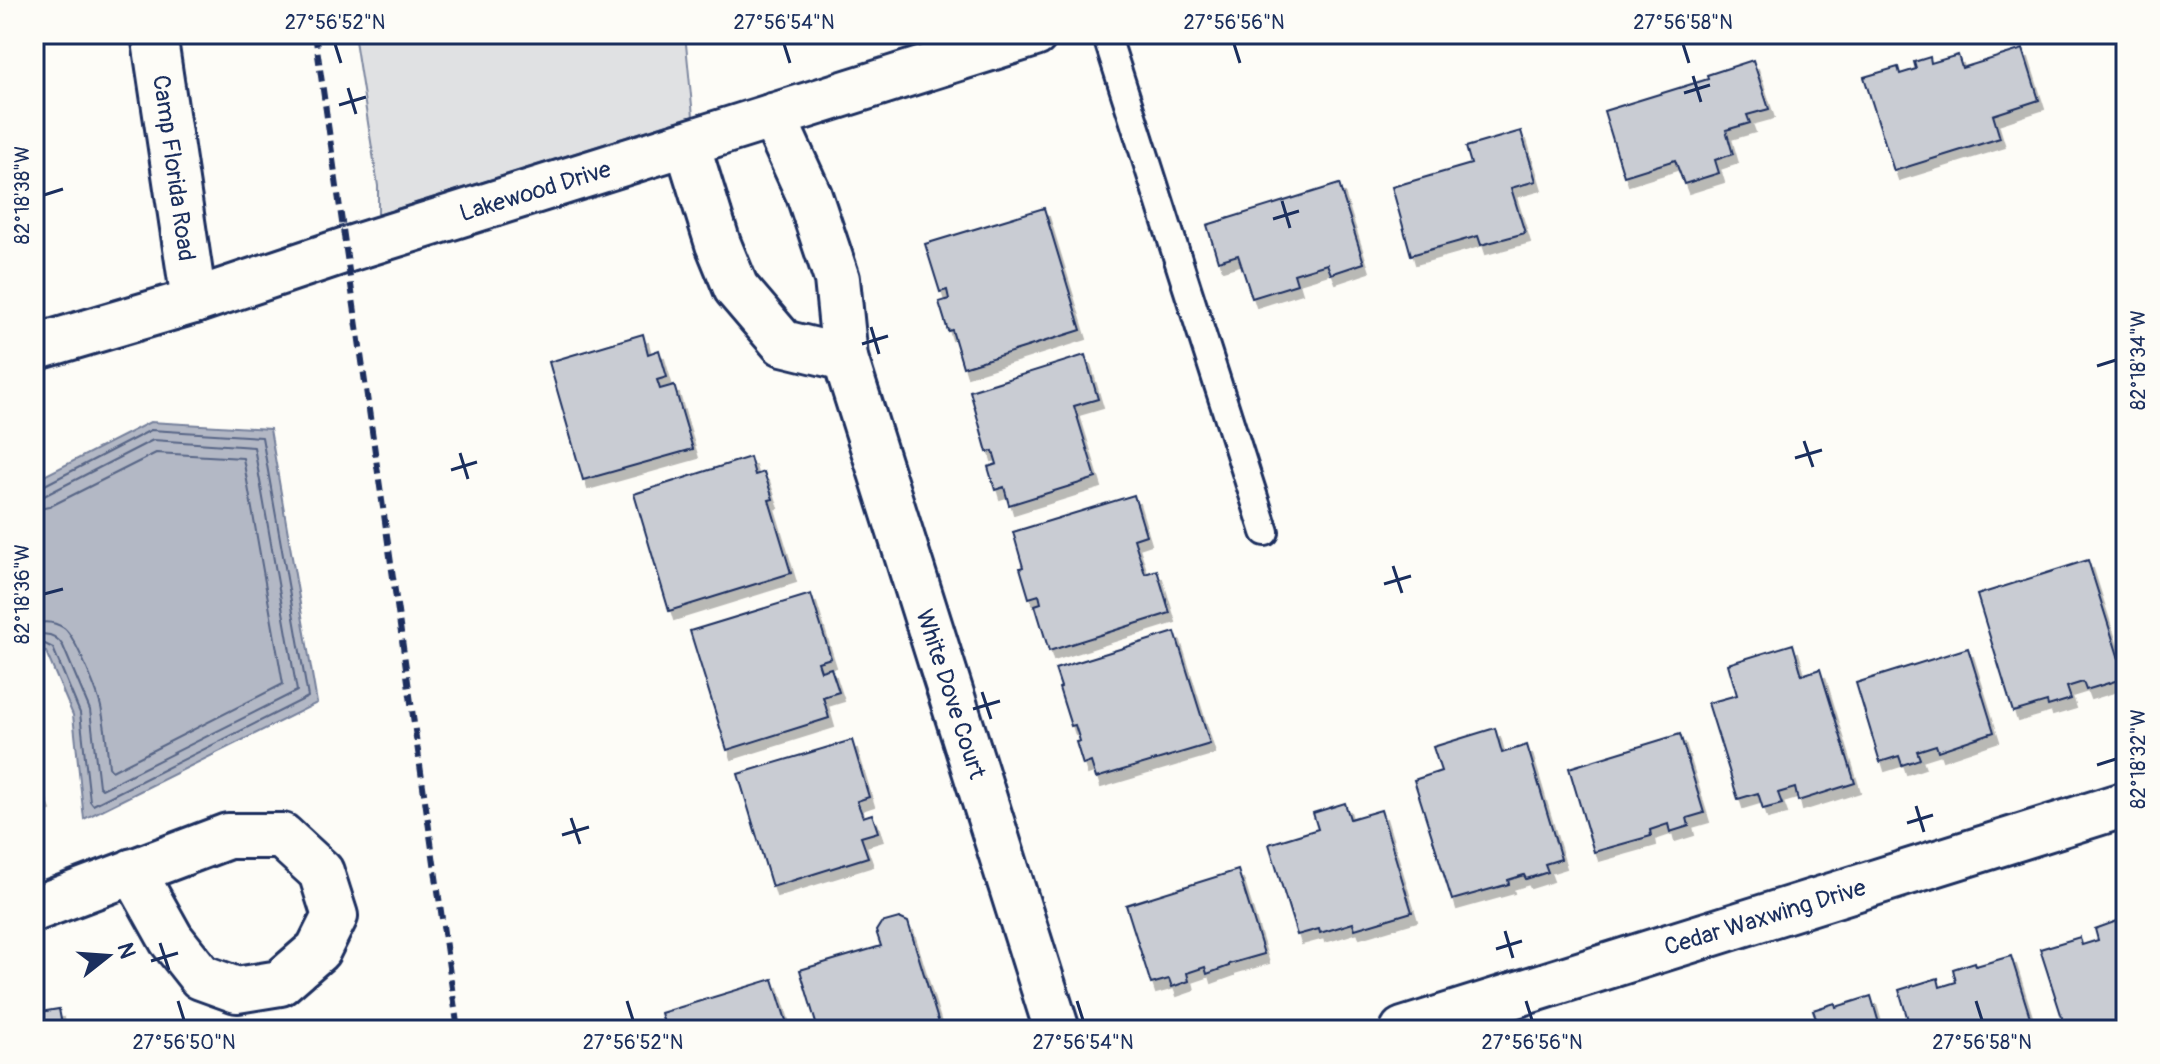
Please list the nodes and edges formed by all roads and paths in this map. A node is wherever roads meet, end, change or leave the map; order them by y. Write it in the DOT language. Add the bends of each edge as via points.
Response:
graph roads {
  1 [pos="154,34"];
  2 [pos="1035,34"];
  3 [pos="1106,34"];
  4 [pos="773,116"];
  5 [pos="687,144"];
  6 [pos="194,301"];
  7 [pos="34,348"];
  8 [pos="845,358"];
  9 [pos="1265,532"];
  10 [pos="2126,804"];
  11 [pos="133,871"];
  12 [pos="34,909"];
  13 [pos="1057,1030"];
  14 [pos="1403,1030"];
  1 -- 6 [label="street, Camp Florida Road"];
  2 -- 4 [label="street, Lakewood Drive"];
  3 -- 9 [label="lane"];
  4 -- 5 [label="street, Lakewood Drive"];
  4 -- 8 [label="street, White Dove Court" via="809,195 837,279"];
  5 -- 6 [label="street, Lakewood Drive"];
  5 -- 8 [label="street" via="736,288 783,343"];
  6 -- 7 [label="street, Lakewood Drive"];
  8 -- 13 [label="street, White Dove Court"];
  10 -- 14 [label="street, Cedar Waxwing Drive"];
  11 -- 12 [label="street"];
}
